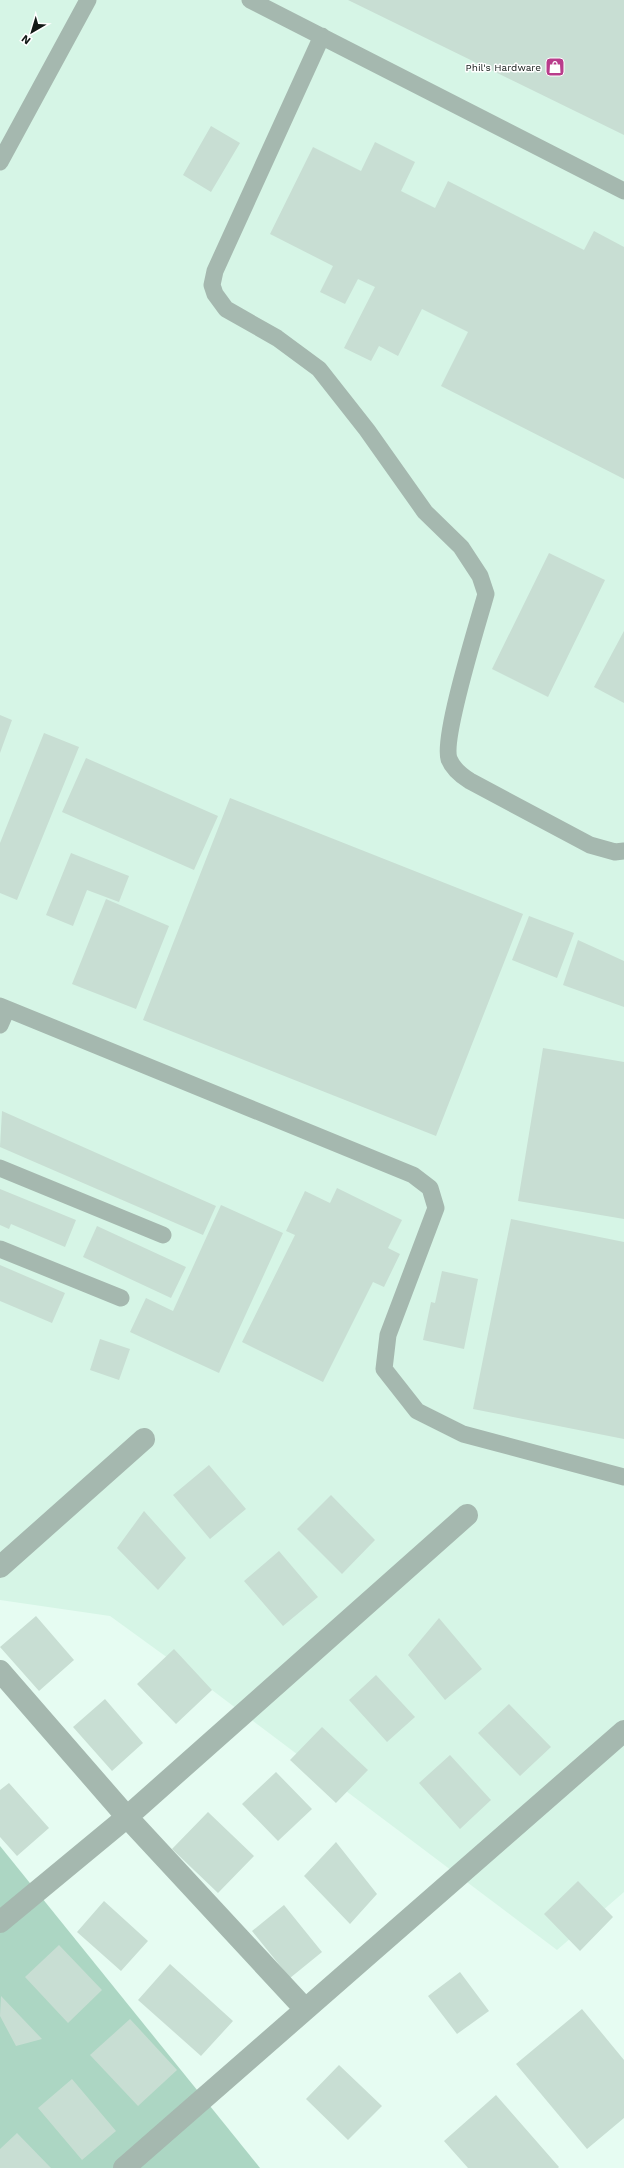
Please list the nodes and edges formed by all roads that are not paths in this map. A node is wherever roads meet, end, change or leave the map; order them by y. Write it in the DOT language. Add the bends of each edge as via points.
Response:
graph roads {
  1 [pos="88,0"];
  2 [pos="250,0"];
  3 [pos="322,36"];
  4 [pos="0,162"];
  5 [pos="624,191"];
  6 [pos="624,851"];
  7 [pos="3,1008"];
  8 [pos="0,1025"];
  9 [pos="0,1168"];
  10 [pos="163,1235"];
  11 [pos="0,1249"];
  12 [pos="121,1298"];
  13 [pos="144,1439"];
  14 [pos="624,1477"];
  15 [pos="467,1515"];
  16 [pos="0,1567"];
  17 [pos="0,1671"];
  18 [pos="624,1731"];
  19 [pos="127,1816"];
  20 [pos="0,1922"];
  21 [pos="305,2009"];
  22 [pos="124,2168"];
  1 -- 4 [label="lane"];
  2 -- 3 [label="lane"];
  3 -- 5 [label="lane"];
  3 -- 6 [label="lane" via="215,271 212,284 215,294 226,309 277,338 319,369 367,430 425,512 461,547 480,576 486,594 449,735 449,759 459,774 590,845 615,852"];
  7 -- 8 [label="lane"];
  7 -- 14 [label="lane" via="413,1175 430,1188 436,1208 388,1335 384,1369 417,1411 463,1434"];
  9 -- 10 [label="lane"];
  11 -- 12 [label="lane"];
  13 -- 16 [label="street"];
  15 -- 19 [label="street"];
  17 -- 19 [label="street"];
  18 -- 21 [label="street"];
  19 -- 20 [label="street"];
  19 -- 21 [label="street"];
  21 -- 22 [label="street"];
}
